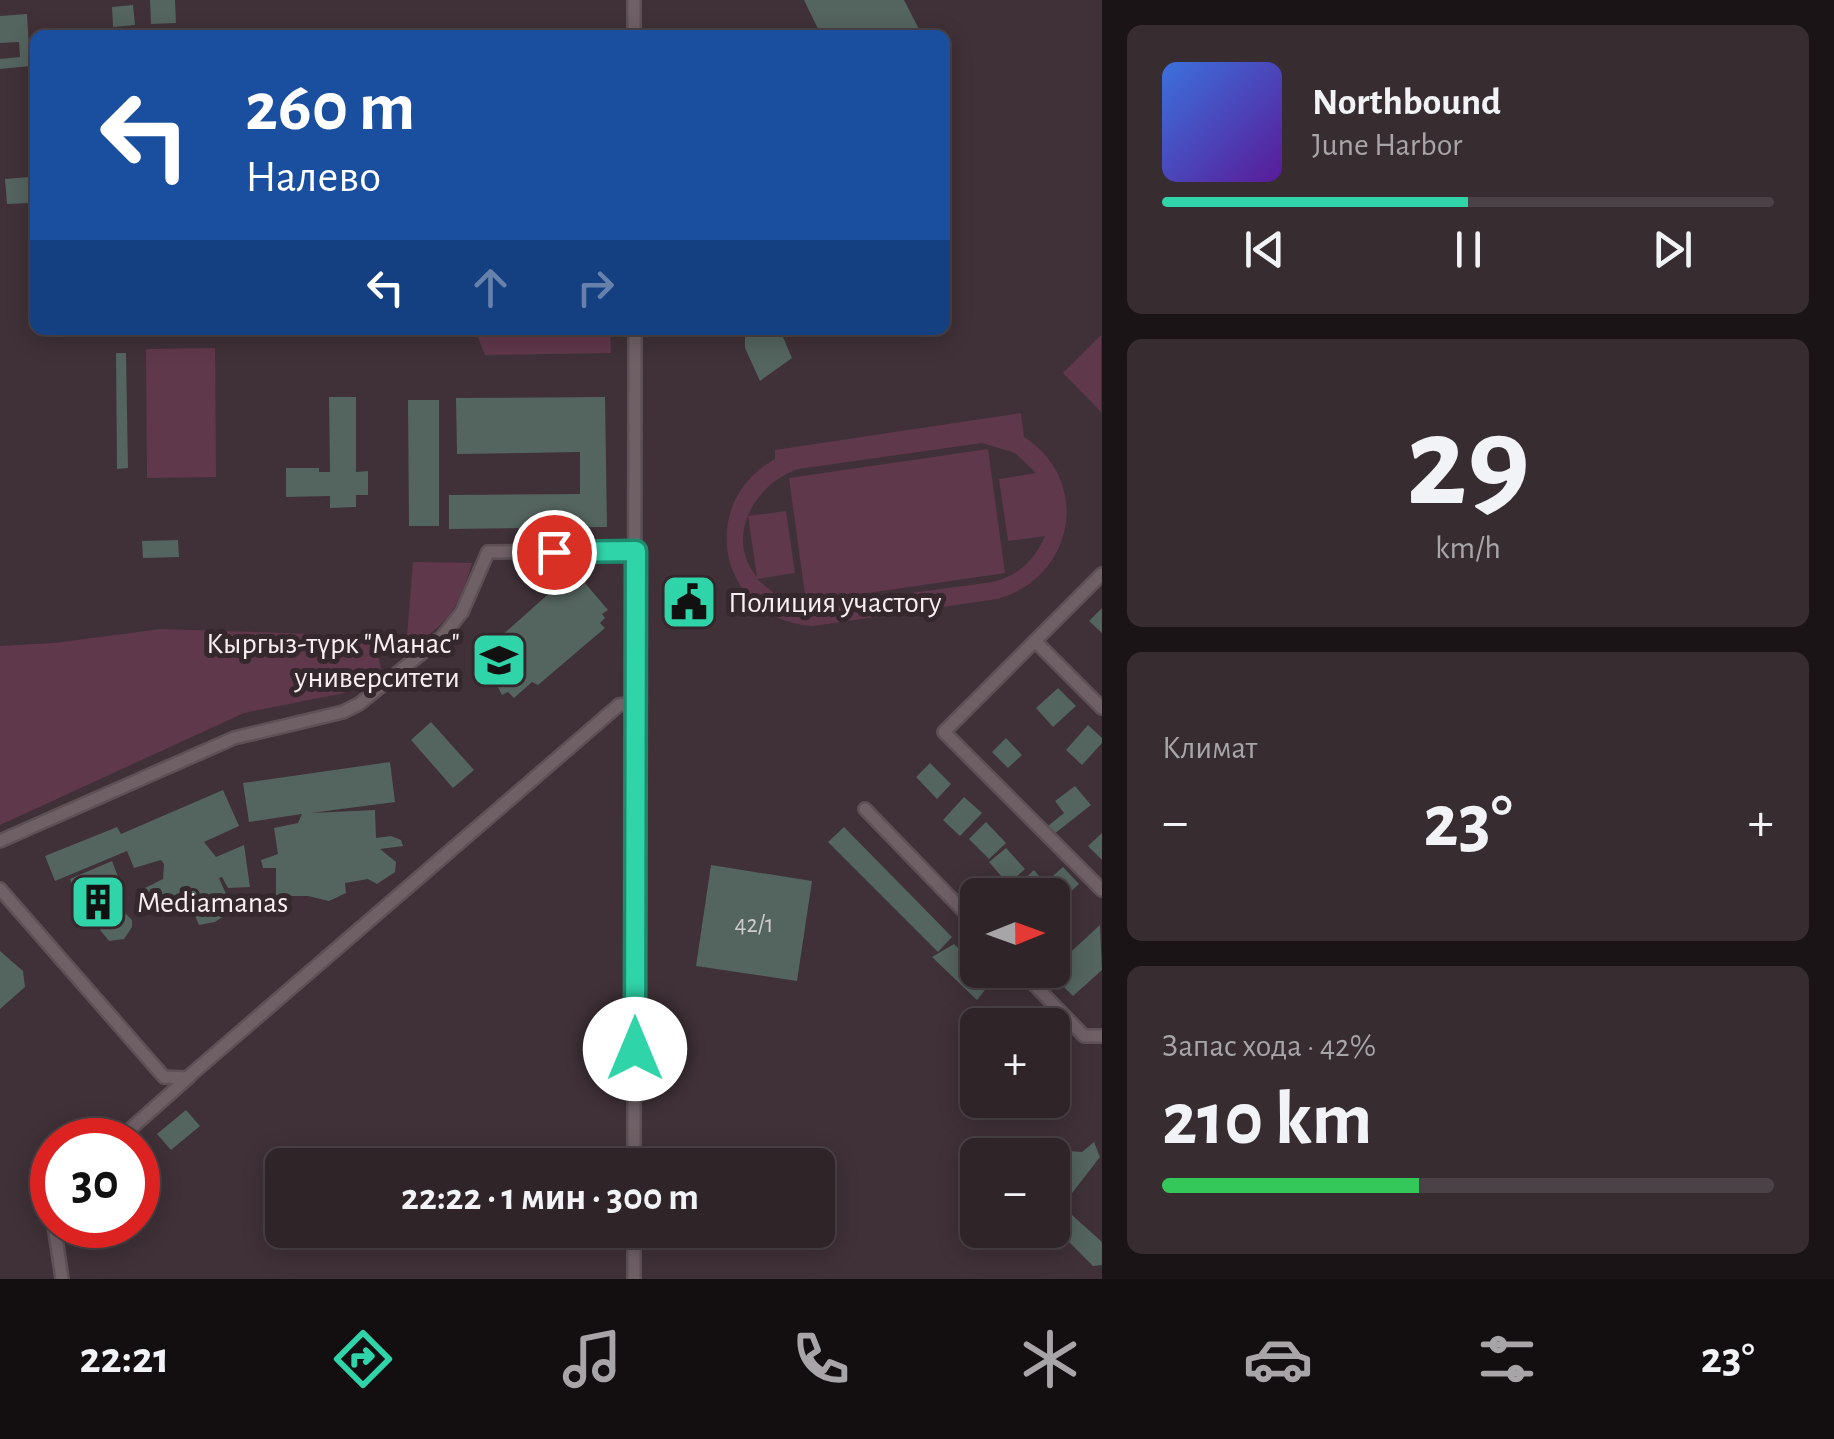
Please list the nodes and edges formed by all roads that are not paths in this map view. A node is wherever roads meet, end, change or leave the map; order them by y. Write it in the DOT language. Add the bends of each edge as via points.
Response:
graph roads {
  1 [pos="634,0"];
  2 [pos="634,30"];
  3 [pos="635,335"];
  4 [pos="636,551"];
  5 [pos="1102,574"];
  6 [pos="1035,641"];
  7 [pos="636,703"];
  8 [pos="1102,708"];
  9 [pos="865,809"];
  10 [pos="0,842"];
  11 [pos="0,888"];
  12 [pos="1102,890"];
  13 [pos="960,907"];
  14 [pos="1037,988"];
  15 [pos="1102,1036"];
  16 [pos="200,1068"];
  17 [pos="143,1118"];
  18 [pos="634,1148"];
  19 [pos="57,1248"];
  20 [pos="634,1248"];
  21 [pos="62,1279"];
  22 [pos="634,1279"];
  1 -- 2 [label="street"];
  3 -- 4 [label="street"];
  4 -- 7 [label="street"];
  4 -- 10 [label="street" via="488,552 462,612 442,636 358,704 234,738"];
  5 -- 6 [label="street"];
  6 -- 8 [label="street"];
  6 -- 12 [label="street" via="944,732"];
  7 -- 16 [label="street" via="620,705"];
  7 -- 18 [label="street"];
  9 -- 13 [label="street"];
  11 -- 16 [label="street" via="164,1077 188,1078"];
  14 -- 15 [label="street" via="1084,1036"];
  16 -- 17 [label="street"];
  19 -- 21 [label="street"];
  20 -- 22 [label="street"];
}
